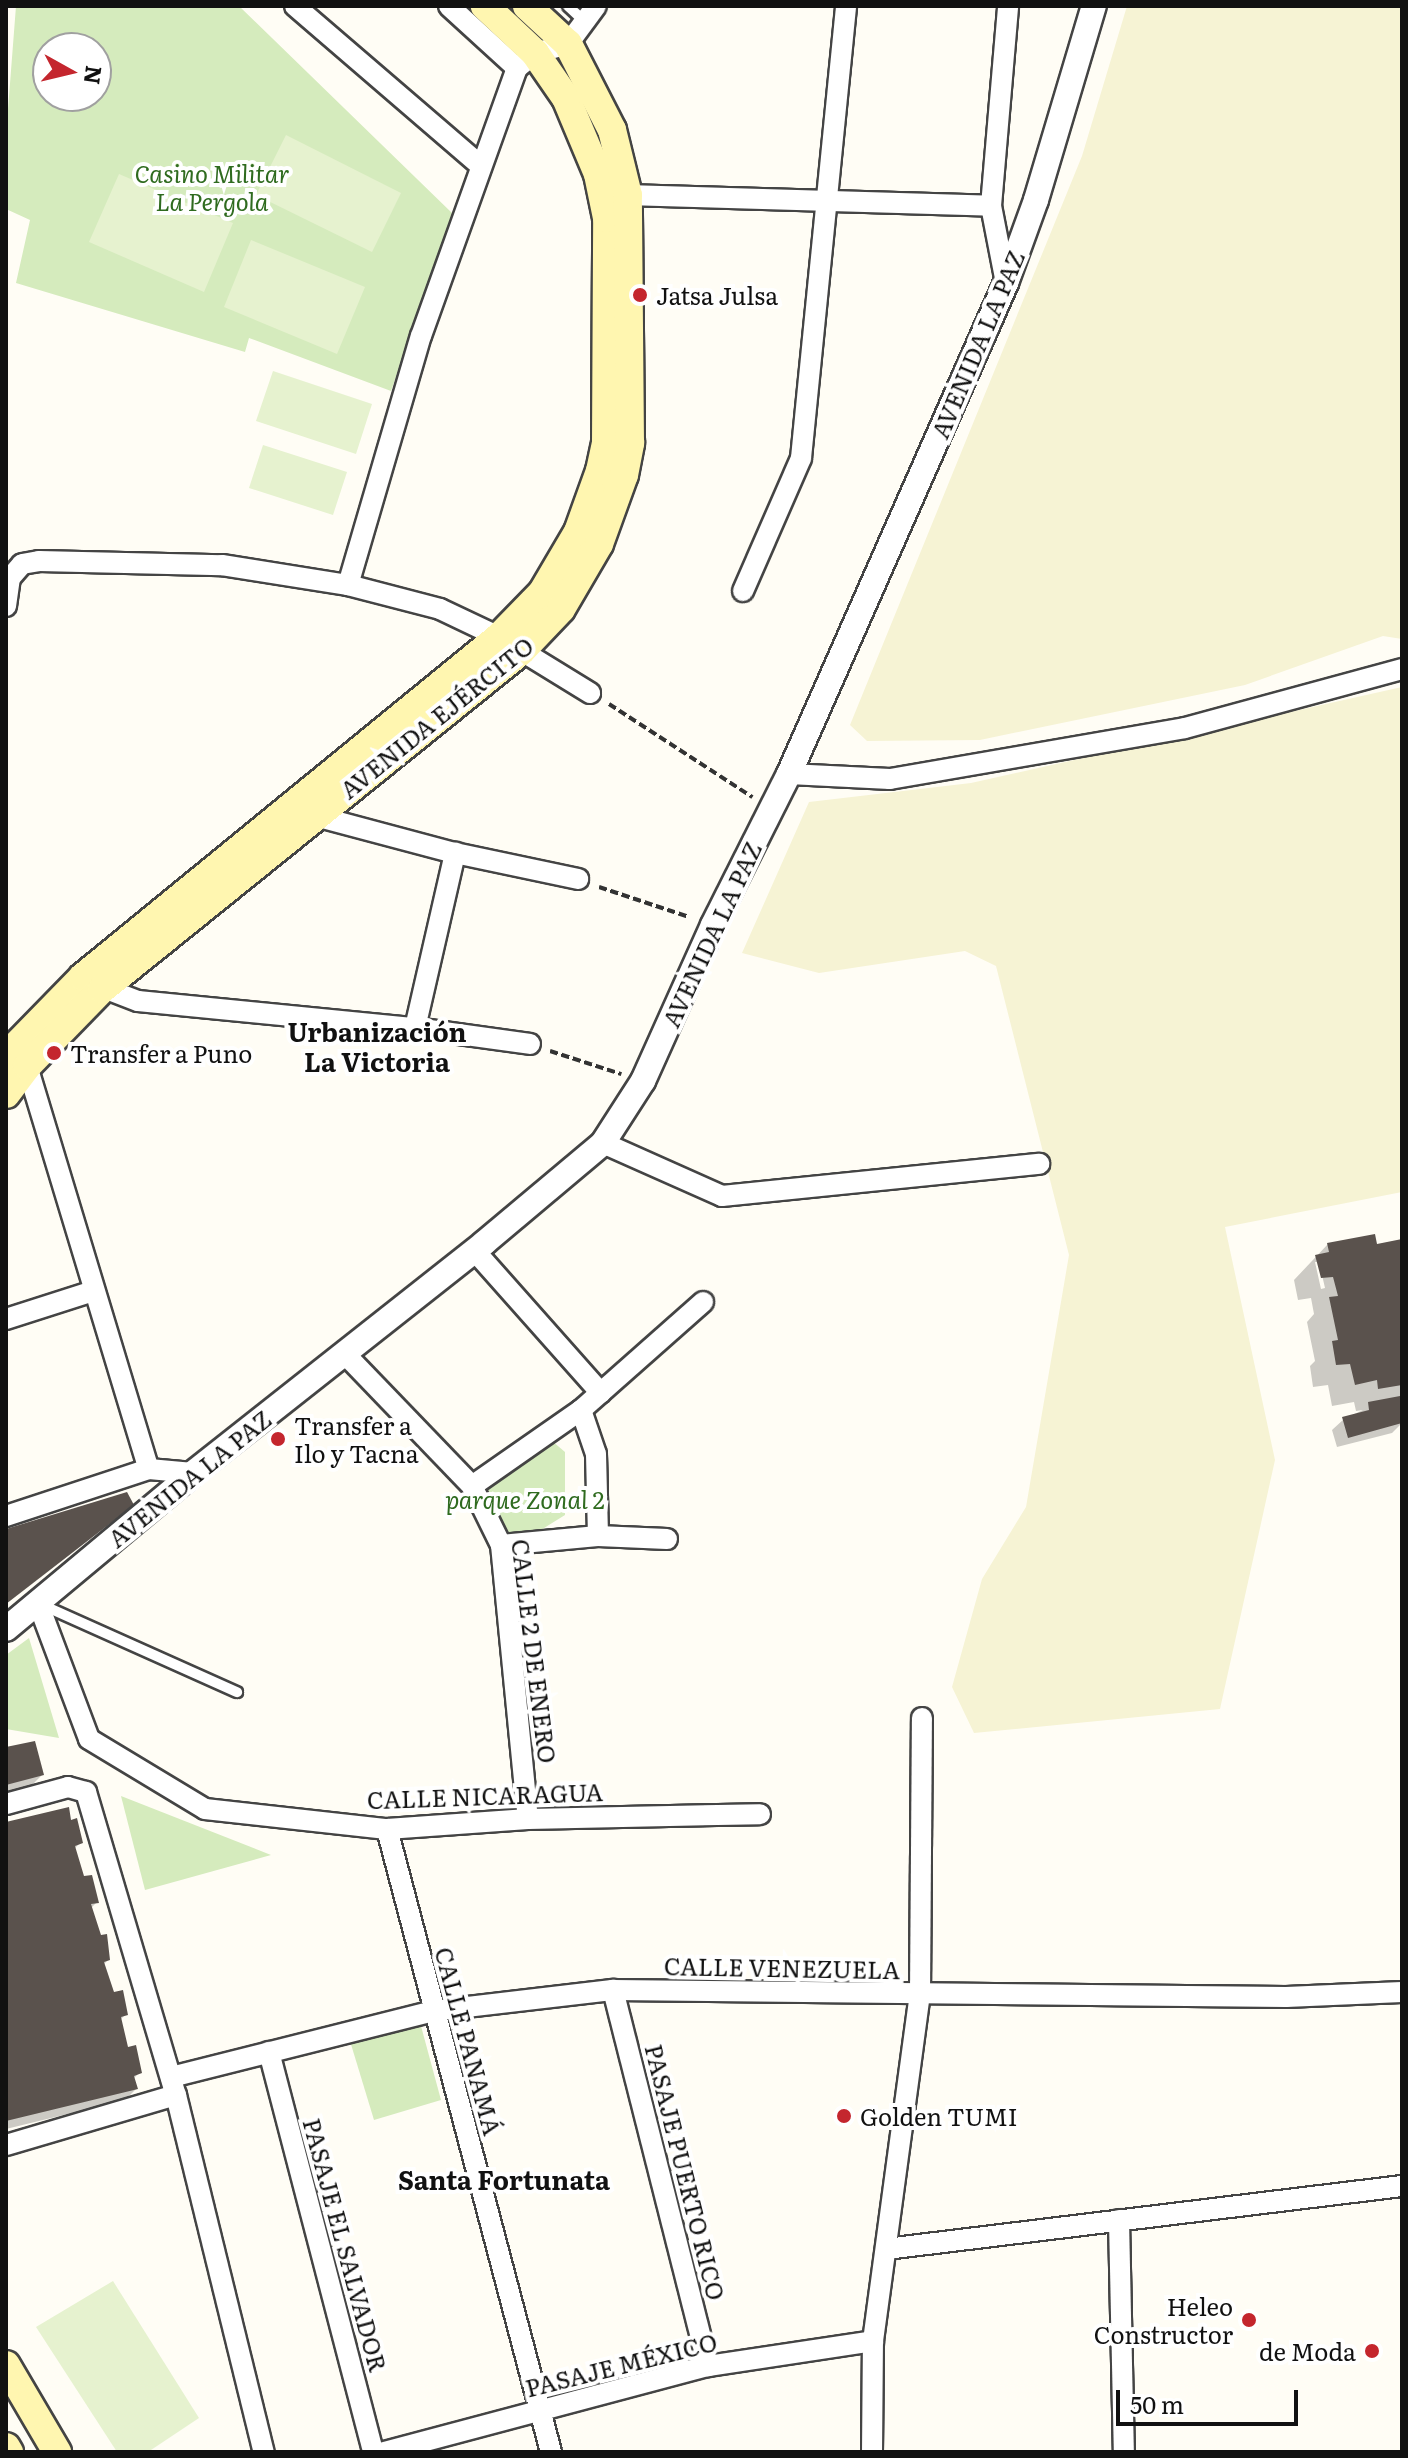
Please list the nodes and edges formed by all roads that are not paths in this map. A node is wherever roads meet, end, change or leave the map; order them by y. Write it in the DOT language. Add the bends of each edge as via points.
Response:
graph roads {
  1 [pos="295,6"];
  2 [pos="449,6"];
  3 [pos="485,6"];
  4 [pos="527,6"];
  5 [pos="568,6"];
  6 [pos="846,6"];
  7 [pos="1008,6"];
  8 [pos="1094,6"];
  9 [pos="583,24"];
  10 [pos="526,61"];
  11 [pos="480,165"];
  12 [pos="628,195"];
  13 [pos="825,203"];
  14 [pos="991,206"];
  15 [pos="1006,283"];
  16 [pos="618,442"];
  17 [pos="348,585"];
  18 [pos="743,591"];
  19 [pos="6,606"];
  20 [pos="509,645"];
  21 [pos="1402,669"];
  22 [pos="590,693"];
  23 [pos="789,774"];
  24 [pos="304,811"];
  25 [pos="455,853"];
  26 [pos="578,879"];
  27 [pos="92,983"];
  28 [pos="415,1028"];
  29 [pos="530,1044"];
  30 [pos="16,1061"];
  31 [pos="6,1094"];
  32 [pos="603,1143"];
  33 [pos="1039,1164"];
  34 [pos="474,1250"];
  35 [pos="93,1291"];
  36 [pos="703,1302"];
  37 [pos="6,1319"];
  38 [pos="344,1353"];
  39 [pos="601,1393"];
  40 [pos="581,1410"];
  41 [pos="149,1469"];
  42 [pos="193,1473"];
  43 [pos="472,1486"];
  44 [pos="6,1516"];
  45 [pos="598,1536"];
  46 [pos="667,1539"];
  47 [pos="501,1545"];
  48 [pos="38,1603"];
  49 [pos="6,1629"];
  50 [pos="237,1692"];
  51 [pos="922,1718"];
  52 [pos="6,1804"];
  53 [pos="760,1814"];
  54 [pos="528,1819"];
  55 [pos="387,1829"];
  56 [pos="613,1990"];
  57 [pos="1402,1992"];
  58 [pos="920,1995"];
  59 [pos="433,2011"];
  60 [pos="269,2052"];
  61 [pos="173,2086"];
  62 [pos="6,2145"];
  63 [pos="1402,2186"];
  64 [pos="1119,2220"];
  65 [pos="886,2249"];
  66 [pos="873,2341"];
  67 [pos="6,2365"];
  68 [pos="708,2366"];
  69 [pos="540,2411"];
  70 [pos="57,2452"];
  71 [pos="264,2452"];
  72 [pos="373,2452"];
  73 [pos="384,2452"];
  74 [pos="551,2452"];
  75 [pos="872,2452"];
  76 [pos="1124,2452"];
  1 -- 11 [label="street"];
  2 -- 10 [label="street"];
  3 -- 10 [label="main road, AVENIDA EJÉRCITO"];
  4 -- 9 [label="main road, AVENIDA EJÉRCITO"];
  5 -- 9 [label="lane"];
  6 -- 13 [label="street"];
  7 -- 14 [label="street"];
  8 -- 15 [label="street, AVENIDA LA PAZ"];
  9 -- 10 [label="street"];
  9 -- 12 [label="main road, AVENIDA EJÉRCITO"];
  10 -- 11 [label="street"];
  10 -- 16 [label="main road, AVENIDA EJÉRCITO" via="566,98 598,174 607,218"];
  11 -- 17 [label="street" via="421,336"];
  12 -- 13 [label="street"];
  12 -- 16 [label="main road, AVENIDA EJÉRCITO"];
  13 -- 14 [label="street"];
  13 -- 18 [label="street" via="801,458"];
  14 -- 15 [label="street"];
  15 -- 23 [label="street, AVENIDA LA PAZ"];
  16 -- 20 [label="main road, AVENIDA EJÉRCITO" via="600,471 578,532"];
  17 -- 19 [label="street" via="222,565 39,561 22,564 10,578"];
  17 -- 20 [label="street" via="440,609"];
  20 -- 22 [label="street"];
  20 -- 24 [label="main road, AVENIDA EJÉRCITO"];
  21 -- 23 [label="street" via="1185,728 890,779"];
  23 -- 32 [label="street, AVENIDA LA PAZ" via="643,1081"];
  24 -- 25 [label="street"];
  24 -- 27 [label="main road, AVENIDA EJÉRCITO"];
  25 -- 26 [label="street"];
  25 -- 28 [label="street"];
  27 -- 28 [label="street" via="138,1001"];
  27 -- 30 [label="main road, AVENIDA EJÉRCITO"];
  28 -- 29 [label="street"];
  30 -- 31 [label="main road, AVENIDA EJÉRCITO"];
  30 -- 35 [label="street"];
  32 -- 33 [label="street" via="722,1196"];
  32 -- 34 [label="street, AVENIDA LA PAZ"];
  34 -- 38 [label="street, AVENIDA LA PAZ"];
  34 -- 39 [label="street"];
  35 -- 37 [label="street"];
  35 -- 41 [label="street"];
  36 -- 39 [label="street"];
  38 -- 42 [label="street, AVENIDA LA PAZ"];
  38 -- 43 [label="street, CALLE 2 DE ENERO"];
  39 -- 40 [label="street"];
  40 -- 43 [label="street"];
  40 -- 45 [label="street" via="596,1454"];
  41 -- 42 [label="street"];
  41 -- 44 [label="street"];
  42 -- 48 [label="street, AVENIDA LA PAZ"];
  43 -- 47 [label="street, CALLE 2 DE ENERO"];
  45 -- 46 [label="street"];
  45 -- 47 [label="street"];
  47 -- 54 [label="street, CALLE 2 DE ENERO"];
  48 -- 49 [label="street, AVENIDA LA PAZ"];
  48 -- 50 [label="lane"];
  48 -- 55 [label="street, CALLE NICARAGUA" via="89,1739 205,1809"];
  51 -- 58 [label="street"];
  52 -- 61 [label="street" via="68,1787 86,1792"];
  53 -- 54 [label="street, CALLE NICARAGUA"];
  54 -- 55 [label="street, CALLE NICARAGUA"];
  55 -- 59 [label="street, CALLE PANAMÁ"];
  56 -- 58 [label="street, CALLE VENEZUELA"];
  56 -- 59 [label="street, CALLE VENEZUELA"];
  56 -- 68 [label="street, PASAJE PUERTO RICO"];
  57 -- 58 [label="street, CALLE VENEZUELA" via="1286,1997"];
  58 -- 65 [label="street"];
  59 -- 60 [label="street, CALLE VENEZUELA"];
  59 -- 69 [label="street, CALLE PANAMÁ"];
  60 -- 61 [label="street, CALLE VENEZUELA"];
  60 -- 72 [label="street, PASAJE EL SALVADOR"];
  61 -- 62 [label="street, CALLE VENEZUELA"];
  61 -- 71 [label="street"];
  63 -- 64 [label="street"];
  64 -- 65 [label="street"];
  64 -- 76 [label="street"];
  65 -- 66 [label="street"];
  66 -- 68 [label="street, PASAJE MÉXICO"];
  66 -- 75 [label="street"];
  67 -- 70 [label="main road"];
  68 -- 69 [label="street, PASAJE MÉXICO"];
  69 -- 73 [label="street, PASAJE MÉXICO"];
  69 -- 74 [label="street, CALLE PANAMÁ"];
}
